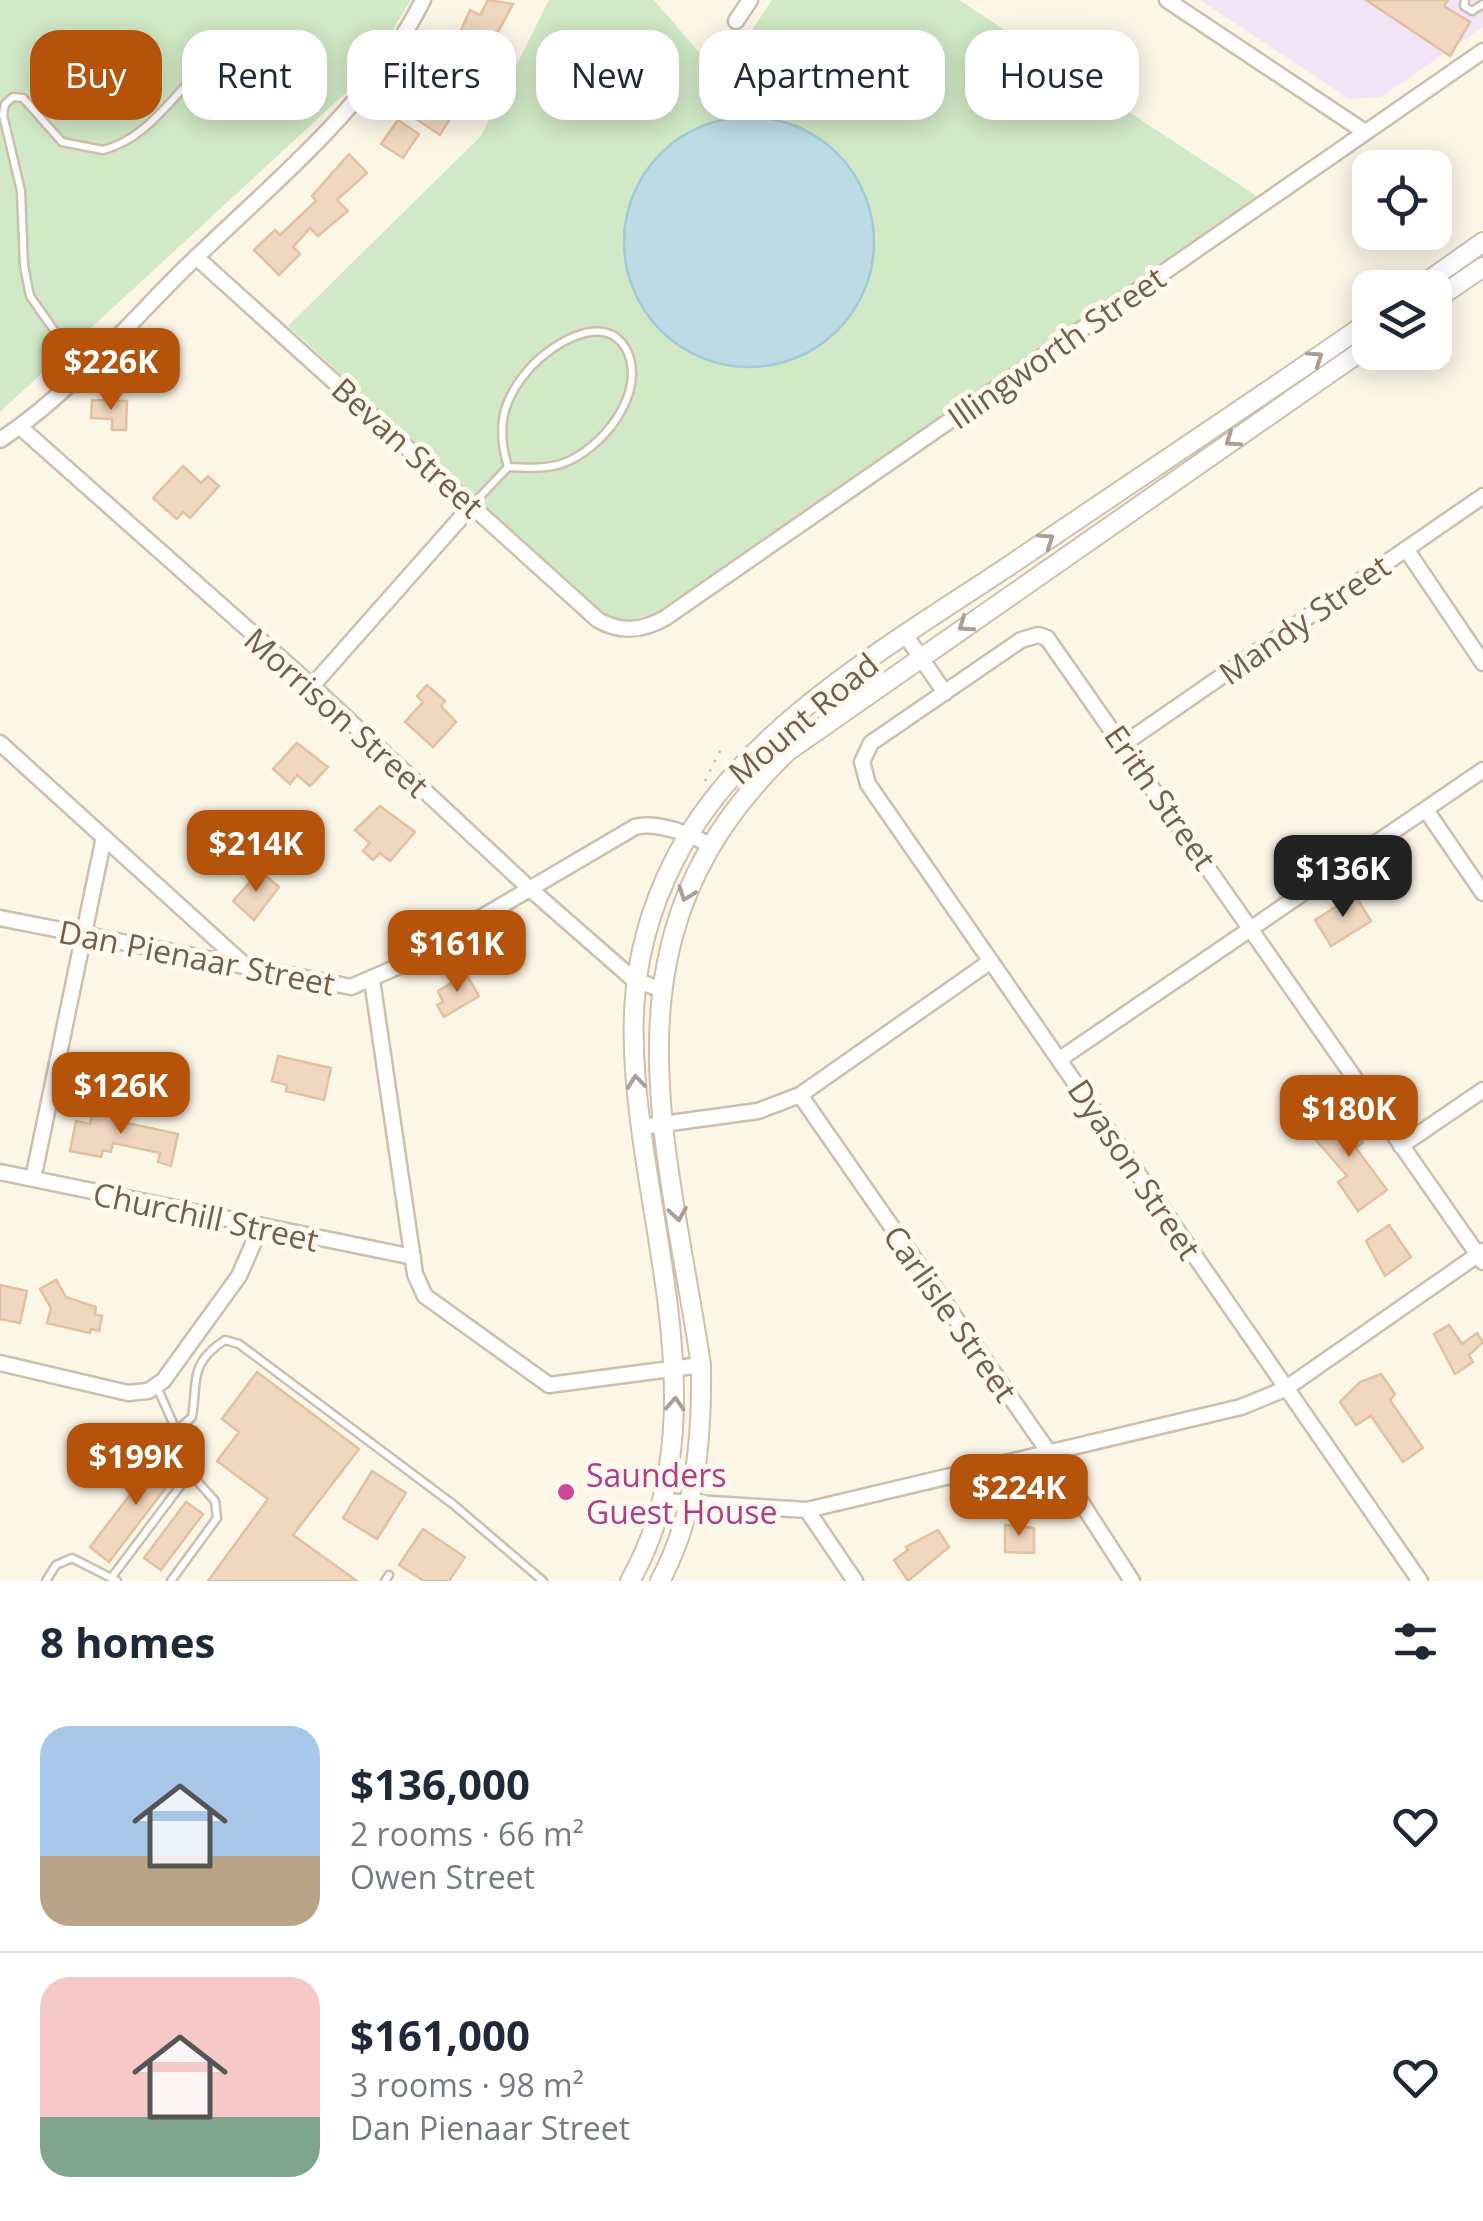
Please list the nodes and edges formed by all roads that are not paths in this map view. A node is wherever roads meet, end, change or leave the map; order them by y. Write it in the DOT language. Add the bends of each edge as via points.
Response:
graph roads {
  1 [pos="424,0"];
  2 [pos="750,0"];
  3 [pos="1167,0"];
  4 [pos="1465,0"];
  5 [pos="1483,4"];
  6 [pos="736,21"];
  7 [pos="1483,51"];
  8 [pos="182,87"];
  9 [pos="1365,132"];
  10 [pos="1483,242"];
  11 [pos="196,257"];
  12 [pos="1483,267"];
  13 [pos="1443,270"];
  14 [pos="1452,288"];
  15 [pos="1352,333"];
  16 [pos="1352,357"];
  17 [pos="82,370"];
  18 [pos="1252,401"];
  19 [pos="1263,419"];
  20 [pos="20,428"];
  21 [pos="0,440"];
  22 [pos="508,468"];
  23 [pos="1483,496"];
  24 [pos="473,504"];
  25 [pos="1406,549"];
  26 [pos="624,630"];
  27 [pos="906,636"];
  28 [pos="921,656"];
  29 [pos="1483,663"];
  30 [pos="312,686"];
  31 [pos="945,693"];
  32 [pos="1125,743"];
  33 [pos="0,744"];
  34 [pos="1483,770"];
  35 [pos="1426,810"];
  36 [pos="689,834"];
  37 [pos="104,837"];
  38 [pos="708,844"];
  39 [pos="529,888"];
  40 [pos="1483,893"];
  41 [pos="0,918"];
  42 [pos="1252,929"];
  43 [pos="83,935"];
  44 [pos="992,961"];
  45 [pos="250,970"];
  46 [pos="634,979"];
  47 [pos="372,980"];
  48 [pos="659,989"];
  49 [pos="1060,1059"];
  50 [pos="1483,1090"];
  51 [pos="800,1096"];
  52 [pos="665,1125"];
  53 [pos="641,1128"];
  54 [pos="1402,1146"];
  55 [pos="0,1172"];
  56 [pos="32,1179"];
  57 [pos="260,1228"];
  58 [pos="1481,1256"];
  59 [pos="413,1258"];
  60 [pos="0,1363"];
  61 [pos="701,1364"];
  62 [pos="676,1369"];
  63 [pos="156,1386"];
  64 [pos="1285,1389"];
  65 [pos="176,1431"];
  66 [pos="1050,1454"];
  67 [pos="190,1473"];
  68 [pos="663,1501"];
  69 [pos="690,1505"];
  70 [pos="807,1510"];
  71 [pos="114,1579"];
  72 [pos="46,1581"];
  73 [pos="171,1581"];
  74 [pos="543,1581"];
  75 [pos="630,1581"];
  76 [pos="660,1581"];
  77 [pos="855,1581"];
  78 [pos="1132,1581"];
  79 [pos="1420,1581"];
  1 -- 11 [label="street" via="368,85"];
  2 -- 6 [label="street"];
  3 -- 9 [label="street"];
  4 -- 5 [label="lane" via="1472,11"];
  7 -- 9 [label="street, Illingworth Street"];
  8 -- 17 [label="lane" via="145,127 111,148 68,145 23,98 4,104 21,191 30,296"];
  9 -- 26 [label="street, Illingworth Street" via="665,618"];
  10 -- 13 [label="main road"];
  11 -- 17 [label="street"];
  11 -- 24 [label="street, Bevan Street"];
  12 -- 14 [label="main road"];
  18 -- 15 [label="main road, Mount Road, one-way"];
  16 -- 19 [label="main road, Mount Road"];
  17 -- 20 [label="street"];
  18 -- 19 [label="main road"];
  27 -- 18 [label="main road, Mount Road, one-way"];
  19 -- 28 [label="main road, Mount Road, one-way"];
  20 -- 21 [label="street"];
  20 -- 30 [label="street, Morrison Street"];
  22 -- 22 [label="lane" via="502,416 534,362 582,334 622,344 630,362 627,394 605,434 565,463"];
  22 -- 24 [label="lane"];
  23 -- 25 [label="street, Mandy Street"];
  24 -- 26 [label="street, Bevan Street" via="598,620"];
  24 -- 30 [label="street"];
  25 -- 29 [label="street"];
  25 -- 32 [label="street, Mandy Street"];
  27 -- 28 [label="street"];
  27 -- 36 [label="main road, Mount Road" via="756,749 713,795"];
  28 -- 31 [label="street"];
  28 -- 38 [label="main road, Mount Road" via="788,751"];
  30 -- 39 [label="street, Morrison Street"];
  31 -- 32 [label="street, Erith Street" via="1038,635 1055,646"];
  31 -- 44 [label="street, Dyason Street" via="871,743 864,754 868,784"];
  32 -- 42 [label="street, Erith Street"];
  33 -- 37 [label="street"];
  34 -- 35 [label="street"];
  35 -- 40 [label="street"];
  35 -- 42 [label="street"];
  36 -- 38 [label="street, Dan Pienaar Street"];
  36 -- 39 [label="street, Dan Pienaar Street" via="645,824"];
  36 -- 46 [label="main road, Mount Road" via="658,895"];
  37 -- 43 [label="street"];
  37 -- 45 [label="street"];
  38 -- 48 [label="main road, Mount Road, one-way" via="679,913"];
  39 -- 46 [label="street, Morrison Street"];
  39 -- 47 [label="street, Dan Pienaar Street"];
  41 -- 43 [label="street, Dan Pienaar Street"];
  42 -- 49 [label="street"];
  42 -- 54 [label="street, Erith Street"];
  43 -- 45 [label="street, Dan Pienaar Street"];
  43 -- 56 [label="street"];
  44 -- 49 [label="street, Dyason Street"];
  44 -- 51 [label="street"];
  45 -- 47 [label="street, Dan Pienaar Street" via="338,988"];
  46 -- 48 [label="street, Morrison Street"];
  53 -- 46 [label="main road, Mount Road, one-way"];
  47 -- 59 [label="street"];
  48 -- 52 [label="main road, Mount Road"];
  49 -- 64 [label="street, Dyason Street"];
  50 -- 54 [label="street"];
  51 -- 52 [label="street" via="758,1111"];
  51 -- 66 [label="street, Carlisle Street"];
  52 -- 53 [label="street"];
  52 -- 61 [label="main road, Mount Road, one-way"];
  53 -- 62 [label="main road, Mount Road"];
  54 -- 58 [label="street, Erith Street"];
  55 -- 56 [label="street, Churchill Street"];
  56 -- 57 [label="street, Churchill Street"];
  57 -- 59 [label="street, Churchill Street"];
  57 -- 63 [label="street" via="239,1276"];
  58 -- 64 [label="street"];
  59 -- 62 [label="street" via="425,1296 538,1381 560,1386"];
  60 -- 63 [label="street" via="128,1393"];
  61 -- 62 [label="street"];
  61 -- 69 [label="main road, Mount Road"];
  68 -- 62 [label="main road, Mount Road, one-way"];
  63 -- 65 [label="lane"];
  64 -- 66 [label="street" via="1224,1412"];
  64 -- 79 [label="street, Dyason Street"];
  65 -- 67 [label="lane"];
  65 -- 74 [label="lane" via="192,1416 196,1371 218,1344 232,1341 454,1506"];
  66 -- 70 [label="street"];
  66 -- 78 [label="street, Carlisle Street"];
  67 -- 71 [label="lane"];
  67 -- 73 [label="lane" via="215,1502 217,1518"];
  68 -- 69 [label="street"];
  68 -- 75 [label="main road, Mount Road"];
  69 -- 70 [label="street"];
  69 -- 76 [label="main road, Mount Road"];
  70 -- 77 [label="street"];
  71 -- 72 [label="lane" via="72,1558 56,1565"];
}
